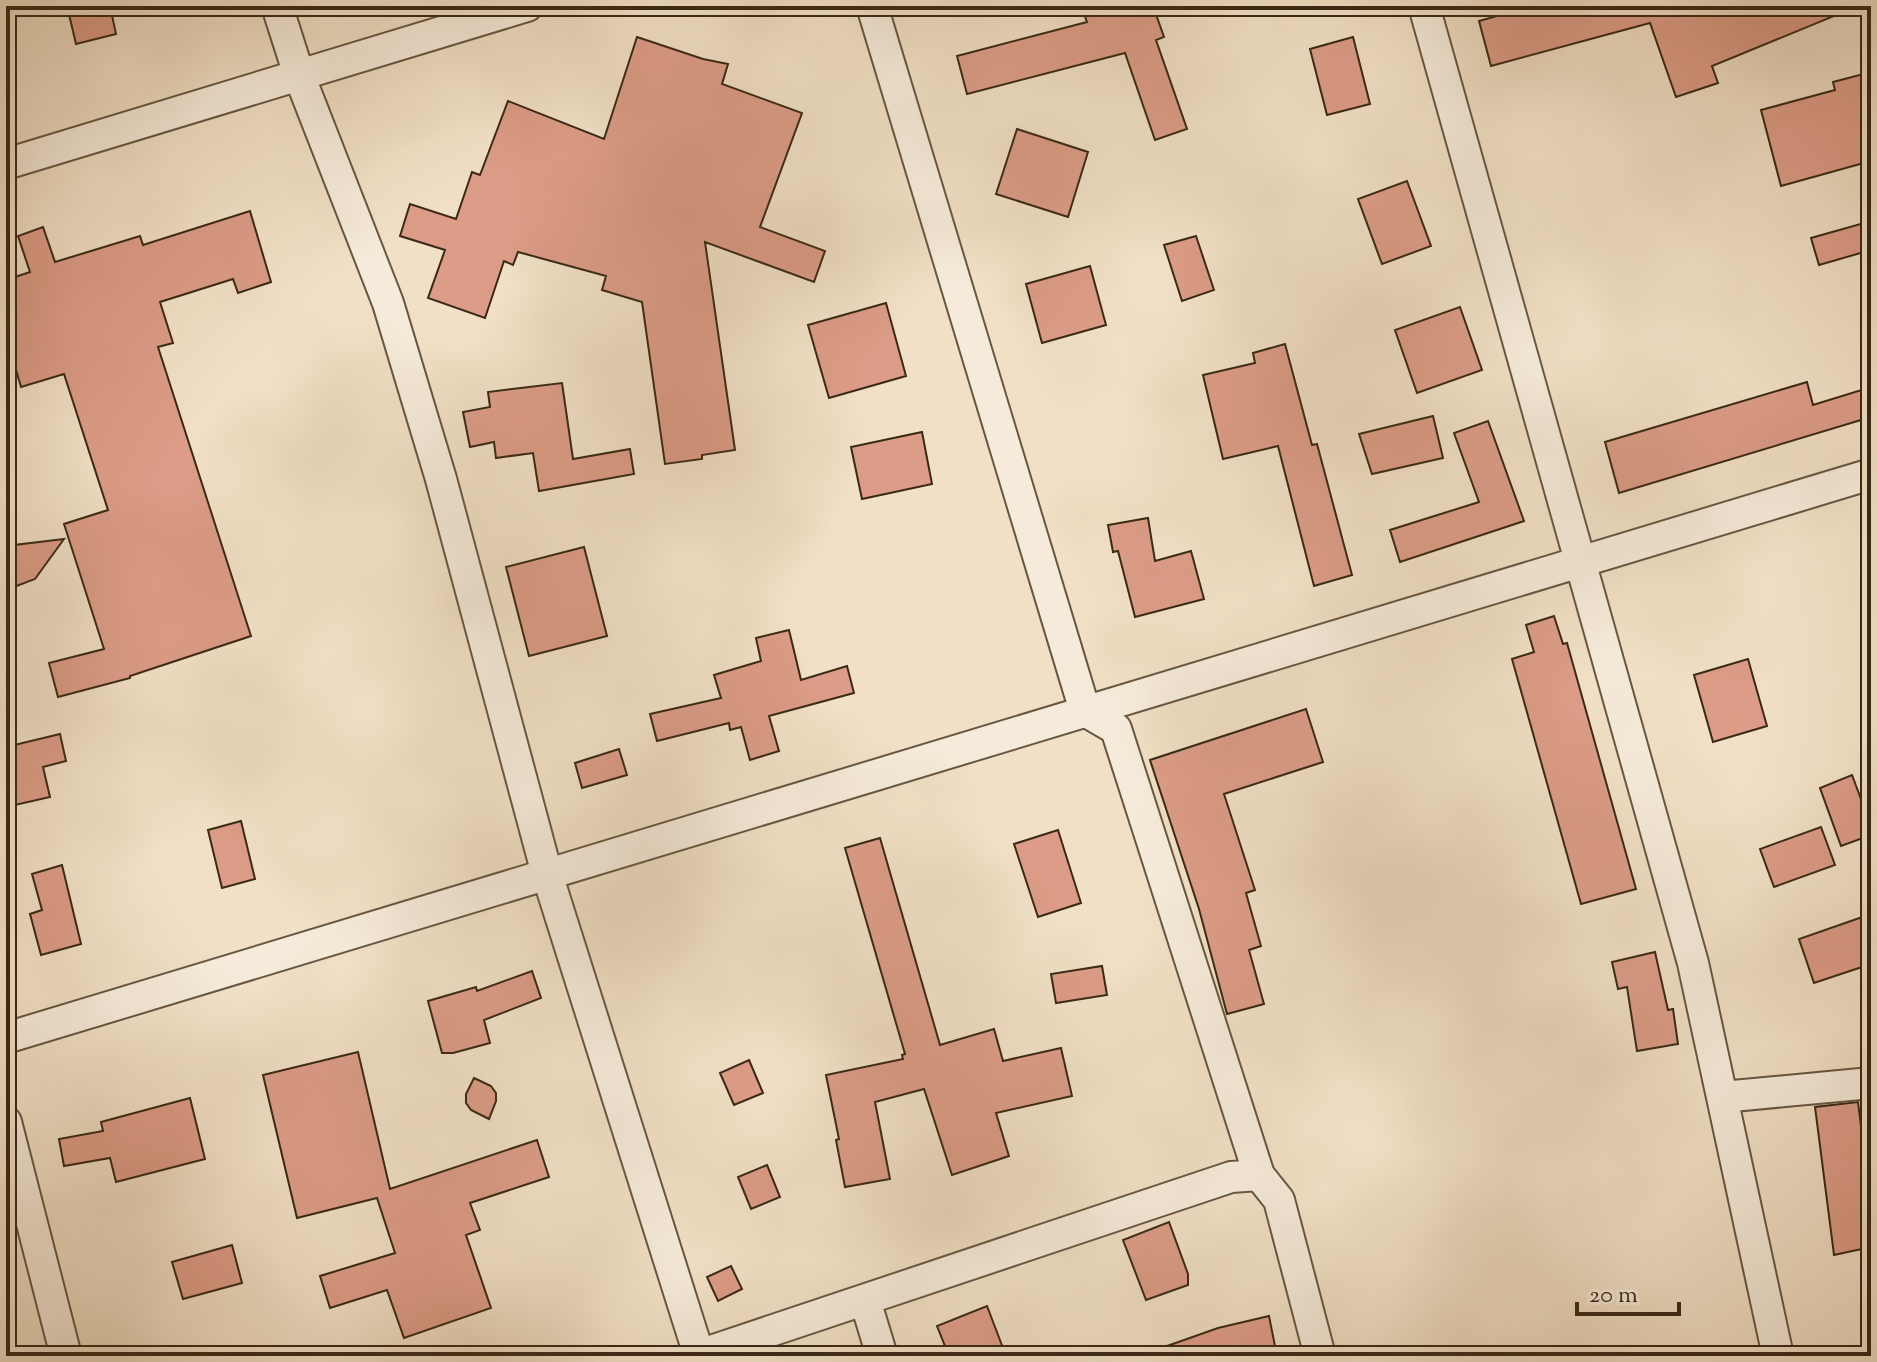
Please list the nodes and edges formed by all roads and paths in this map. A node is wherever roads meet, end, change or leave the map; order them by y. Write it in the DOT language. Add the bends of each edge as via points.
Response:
graph roads {
  1 [pos="277,6"];
  2 [pos="527,6"];
  3 [pos="872,6"];
  4 [pos="1424,6"];
  5 [pos="299,75"];
  6 [pos="6,164"];
  7 [pos="1871,474"];
  8 [pos="1580,562"];
  9 [pos="1085,711"];
  10 [pos="547,874"];
  11 [pos="6,1038"];
  12 [pos="1871,1083"];
  13 [pos="1722,1097"];
  14 [pos="6,1122"];
  15 [pos="1259,1175"];
  16 [pos="865,1300"];
  17 [pos="66,1356"];
  18 [pos="697,1356"];
  19 [pos="882,1356"];
  20 [pos="1320,1356"];
  21 [pos="1778,1356"];
  1 -- 5 [label="street"];
  2 -- 5 [label="street"];
  3 -- 9 [label="street"];
  4 -- 8 [label="street"];
  5 -- 6 [label="street"];
  5 -- 10 [label="street" via="388,303 446,494"];
  7 -- 8 [label="street"];
  8 -- 9 [label="street"];
  8 -- 13 [label="street" via="1693,963"];
  9 -- 10 [label="street"];
  9 -- 15 [label="street" via="1116,729"];
  10 -- 11 [label="street"];
  10 -- 18 [label="street"];
  12 -- 13 [label="street"];
  13 -- 21 [label="street"];
  14 -- 17 [label="street"];
  15 -- 16 [label="street" via="1231,1177"];
  15 -- 20 [label="street" via="1279,1200"];
  16 -- 18 [label="street"];
  16 -- 19 [label="street"];
}
